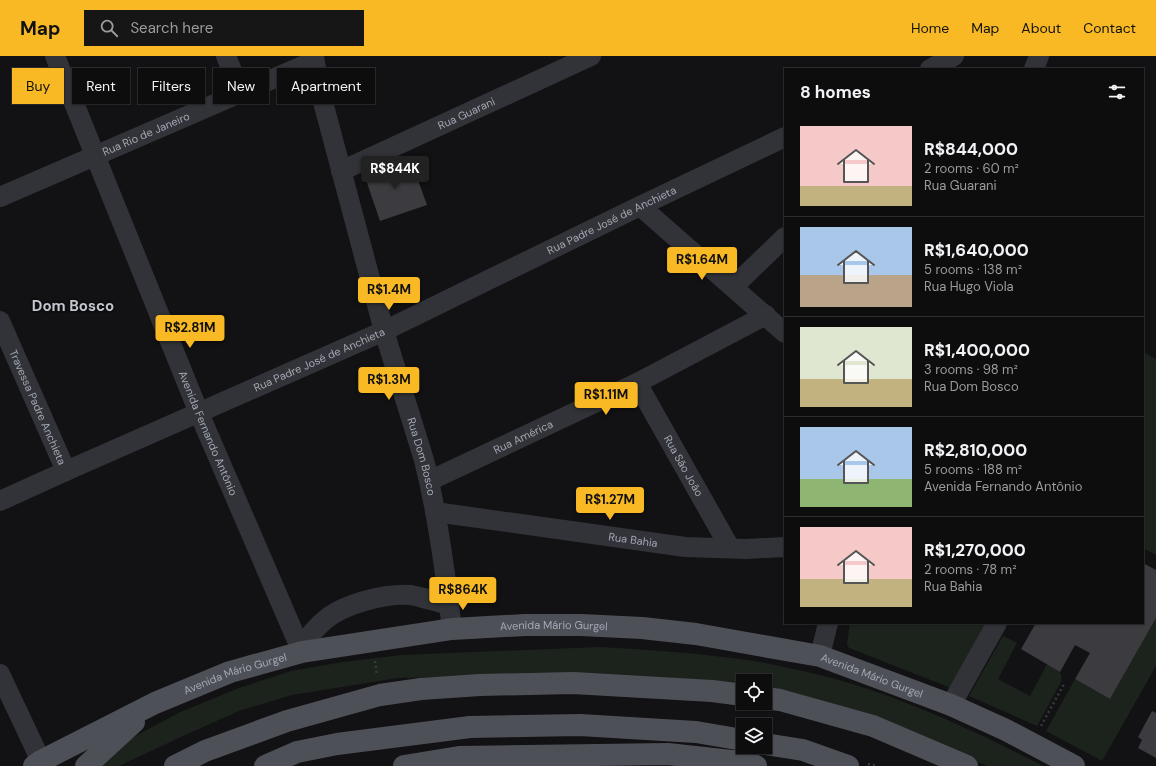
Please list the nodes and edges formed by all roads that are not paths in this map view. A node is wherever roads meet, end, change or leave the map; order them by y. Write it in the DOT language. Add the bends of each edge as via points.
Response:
graph roads {
  1 [pos="55,56"];
  2 [pos="226,56"];
  3 [pos="591,56"];
  4 [pos="1039,56"];
  5 [pos="314,59"];
  6 [pos="231,68"];
  7 [pos="1034,68"];
  8 [pos="269,80"];
  9 [pos="216,104"];
  10 [pos="784,137"];
  11 [pos="96,156"];
  12 [pos="341,171"];
  13 [pos="0,197"];
  14 [pos="640,206"];
  15 [pos="784,239"];
  16 [pos="733,287"];
  17 [pos="766,315"];
  18 [pos="0,321"];
  19 [pos="384,331"];
  20 [pos="784,332"];
  21 [pos="637,383"];
  22 [pos="199,413"];
  23 [pos="66,470"];
  24 [pos="429,481"];
  25 [pos="0,501"];
  26 [pos="435,512"];
  27 [pos="784,547"];
  28 [pos="730,548"];
  29 [pos="449,605"];
  30 [pos="828,624"];
  31 [pos="996,624"];
  32 [pos="452,629"];
  33 [pos="301,650"];
  34 [pos="820,656"];
  35 [pos="0,674"];
  36 [pos="736,694"];
  37 [pos="772,699"];
  38 [pos="155,703"];
  39 [pos="951,705"];
  40 [pos="736,739"];
  41 [pos="772,745"];
  42 [pos="457,762"];
  43 [pos="38,764"];
  44 [pos="86,766"];
  45 [pos="175,766"];
  46 [pos="265,766"];
  47 [pos="404,766"];
  48 [pos="756,766"];
  49 [pos="848,766"];
  50 [pos="967,766"];
  51 [pos="1074,766"];
  1 -- 11 [label="street, Avenida Fernando Antônio"];
  2 -- 6 [label="street"];
  3 -- 12 [label="street, Rua Guarani"];
  4 -- 7 [label="street"];
  5 -- 8 [label="street, Rua Rio de Janeiro"];
  5 -- 12 [label="street, Rua Dom Bosco"];
  9 -- 11 [label="street, Rua Rio de Janeiro"];
  10 -- 14 [label="street, Rua Padre José de Anchieta"];
  11 -- 13 [label="street, Rua Rio de Janeiro"];
  11 -- 22 [label="street, Avenida Fernando Antônio"];
  12 -- 19 [label="street, Rua Dom Bosco"];
  14 -- 16 [label="street"];
  14 -- 19 [label="street, Rua Padre José de Anchieta"];
  15 -- 16 [label="street"];
  16 -- 17 [label="street"];
  17 -- 20 [label="street"];
  17 -- 21 [label="street, Rua América"];
  18 -- 23 [label="street, Travessa Padre Anchieta"];
  19 -- 22 [label="street, Rua Padre José de Anchieta"];
  19 -- 24 [label="street, Rua Dom Bosco"];
  21 -- 24 [label="street, Rua América"];
  21 -- 28 [label="street, Rua São João"];
  22 -- 23 [label="street, Rua Padre José de Anchieta"];
  22 -- 33 [label="street, Avenida Fernando Antônio"];
  23 -- 25 [label="street, Rua Padre José de Anchieta"];
  24 -- 26 [label="street, Rua Dom Bosco"];
  26 -- 28 [label="street, Rua Bahia" via="685,547"];
  26 -- 29 [label="street, Rua Dom Bosco"];
  27 -- 28 [label="street, Rua Bahia"];
  29 -- 32 [label="street, Rua Dom Bosco"];
  29 -- 33 [label="street" via="410,595 390,596 350,605 324,620"];
  30 -- 34 [label="street"];
  31 -- 39 [label="street"];
  32 -- 33 [label="main road, Avenida Mário Gurgel"];
  32 -- 34 [label="main road, Avenida Mário Gurgel" via="524,625 642,628 696,634"];
  33 -- 38 [label="main road, Avenida Mário Gurgel" via="230,672"];
  34 -- 39 [label="main road, Avenida Mário Gurgel"];
  35 -- 43 [label="street"];
  36 -- 45 [label="main road" via="573,683 421,689 380,695 287,721 205,751"];
  37 -- 50 [label="main road" via="873,726"];
  38 -- 43 [label="main road, Avenida Mário Gurgel"];
  38 -- 44 [label="main road"];
  39 -- 51 [label="main road, Avenida Mário Gurgel" via="1006,730"];
  40 -- 46 [label="main road" via="696,732 580,725 470,727 337,744 297,752"];
  41 -- 49 [label="main road" via="803,750"];
  42 -- 47 [label="main road"];
  42 -- 48 [label="main road" via="668,754"];
}
